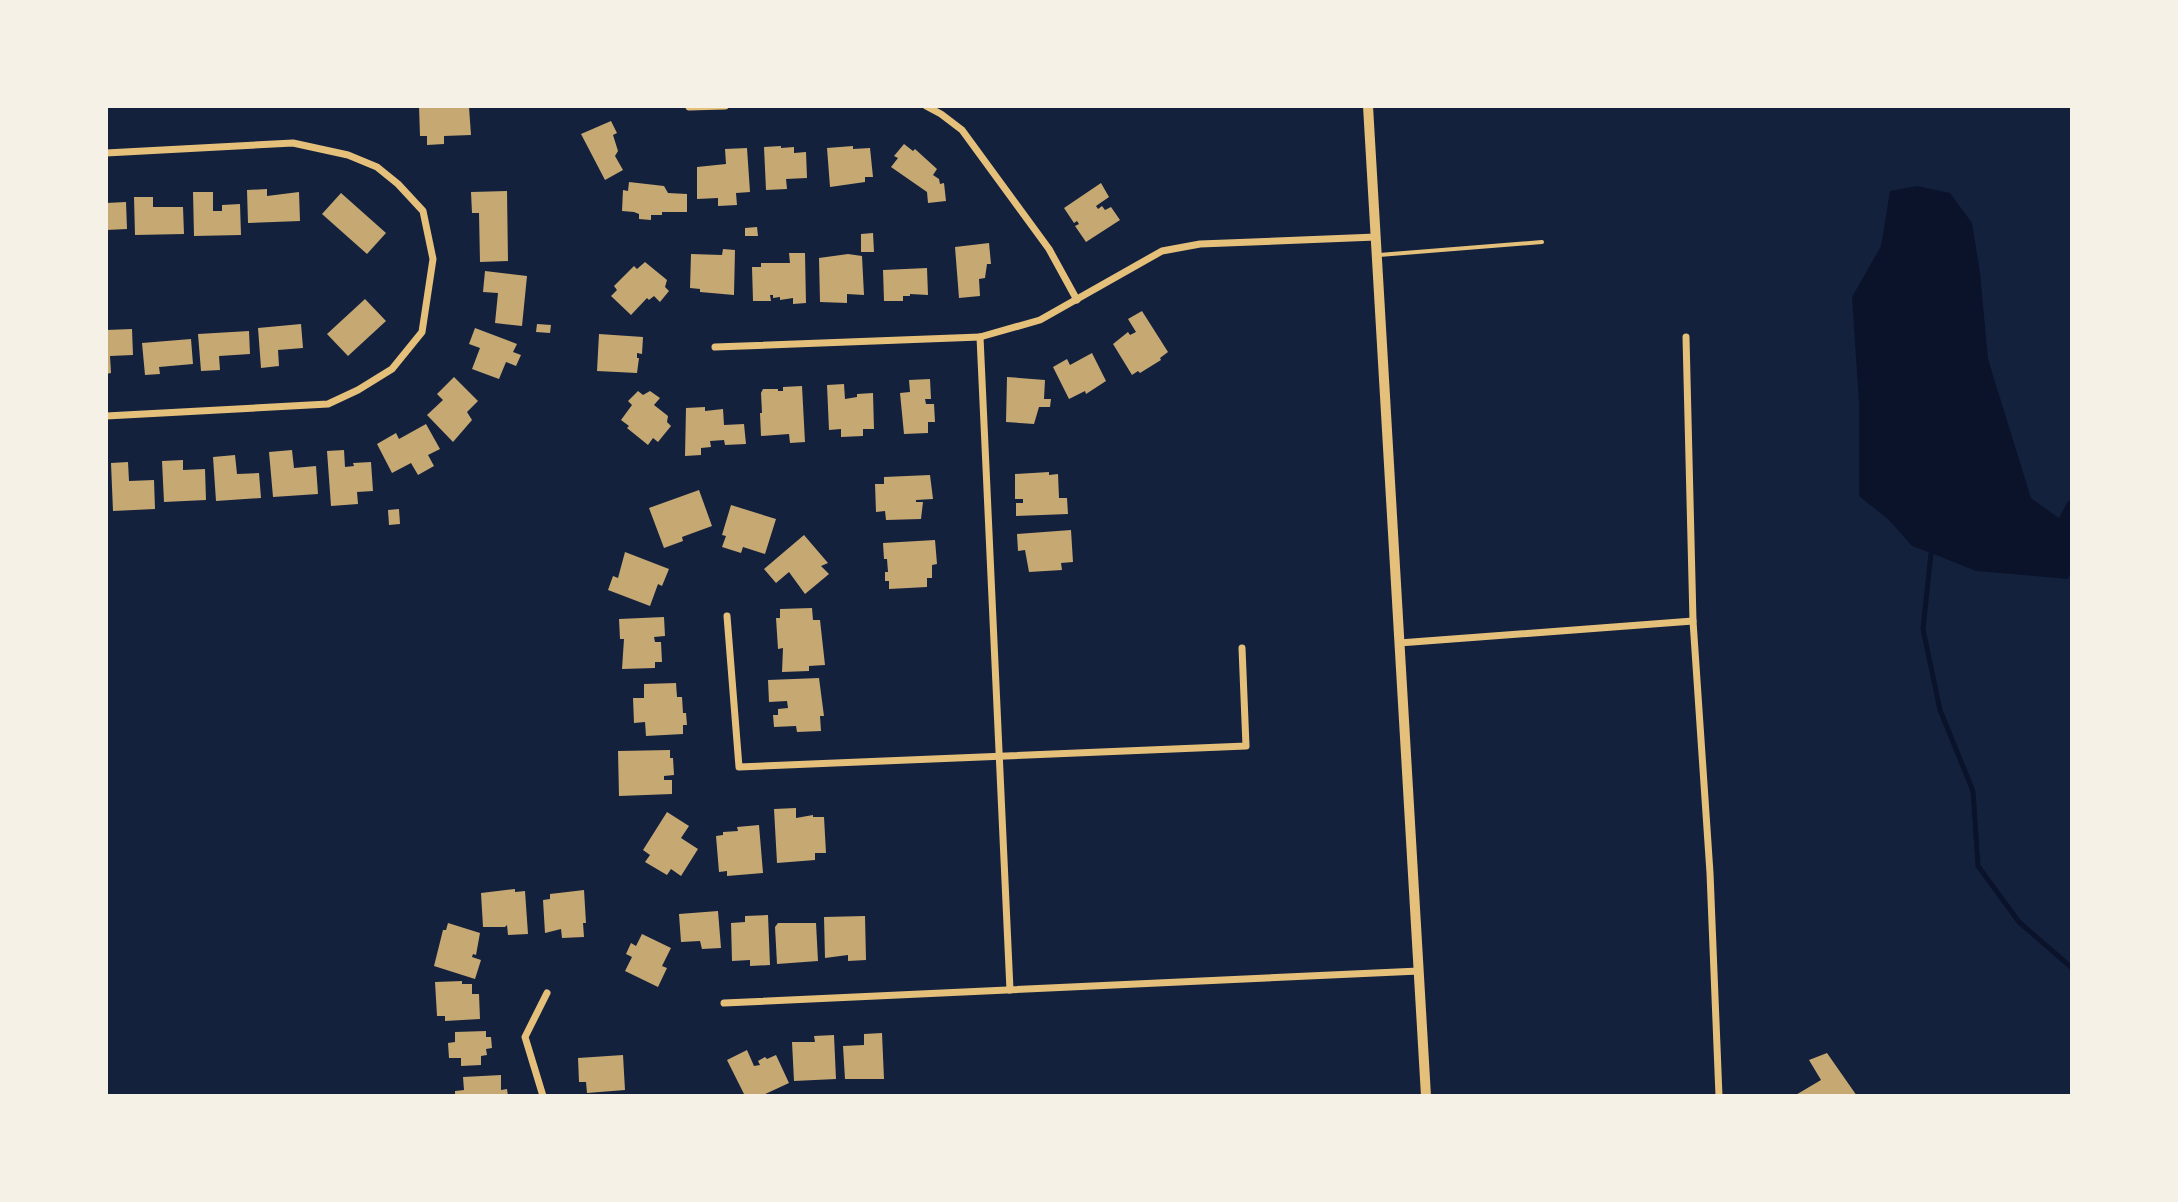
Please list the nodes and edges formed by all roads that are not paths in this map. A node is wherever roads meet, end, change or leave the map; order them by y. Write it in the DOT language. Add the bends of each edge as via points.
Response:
graph roads {
  1 [pos="725,106"];
  2 [pos="926,106"];
  3 [pos="1368,106"];
  4 [pos="689,107"];
  5 [pos="944,110"];
  6 [pos="106,153"];
  7 [pos="1376,237"];
  8 [pos="1542,242"];
  9 [pos="1377,255"];
  10 [pos="1077,300"];
  11 [pos="980,337"];
  12 [pos="1686,337"];
  13 [pos="715,347"];
  14 [pos="106,416"];
  15 [pos="727,616"];
  16 [pos="1693,621"];
  17 [pos="1399,643"];
  18 [pos="1242,648"];
  19 [pos="999,755"];
  20 [pos="1419,971"];
  21 [pos="1010,990"];
  22 [pos="547,993"];
  23 [pos="724,1003"];
  24 [pos="543,1096"];
  25 [pos="1426,1096"];
  26 [pos="1719,1096"];
  1 -- 4 [label="street"];
  2 -- 5 [label="street"];
  3 -- 7 [label="main road"];
  5 -- 10 [label="street" via="1049,249"];
  6 -- 14 [label="street" via="293,143 348,155 377,167 423,211 433,259 422,332 392,369 358,390 328,404"];
  7 -- 9 [label="main road"];
  7 -- 10 [label="street" via="1179,247 1147,257"];
  8 -- 9 [label="lane"];
  9 -- 17 [label="main road"];
  10 -- 11 [label="street" via="1040,320"];
  11 -- 13 [label="street"];
  11 -- 19 [label="street"];
  12 -- 16 [label="street"];
  15 -- 19 [label="street" via="739,767"];
  16 -- 17 [label="street"];
  16 -- 26 [label="street"];
  17 -- 20 [label="main road"];
  18 -- 19 [label="street" via="1246,746"];
  19 -- 21 [label="street"];
  20 -- 21 [label="street"];
  20 -- 25 [label="main road"];
  21 -- 23 [label="street"];
  22 -- 24 [label="street" via="525,1037"];
}
